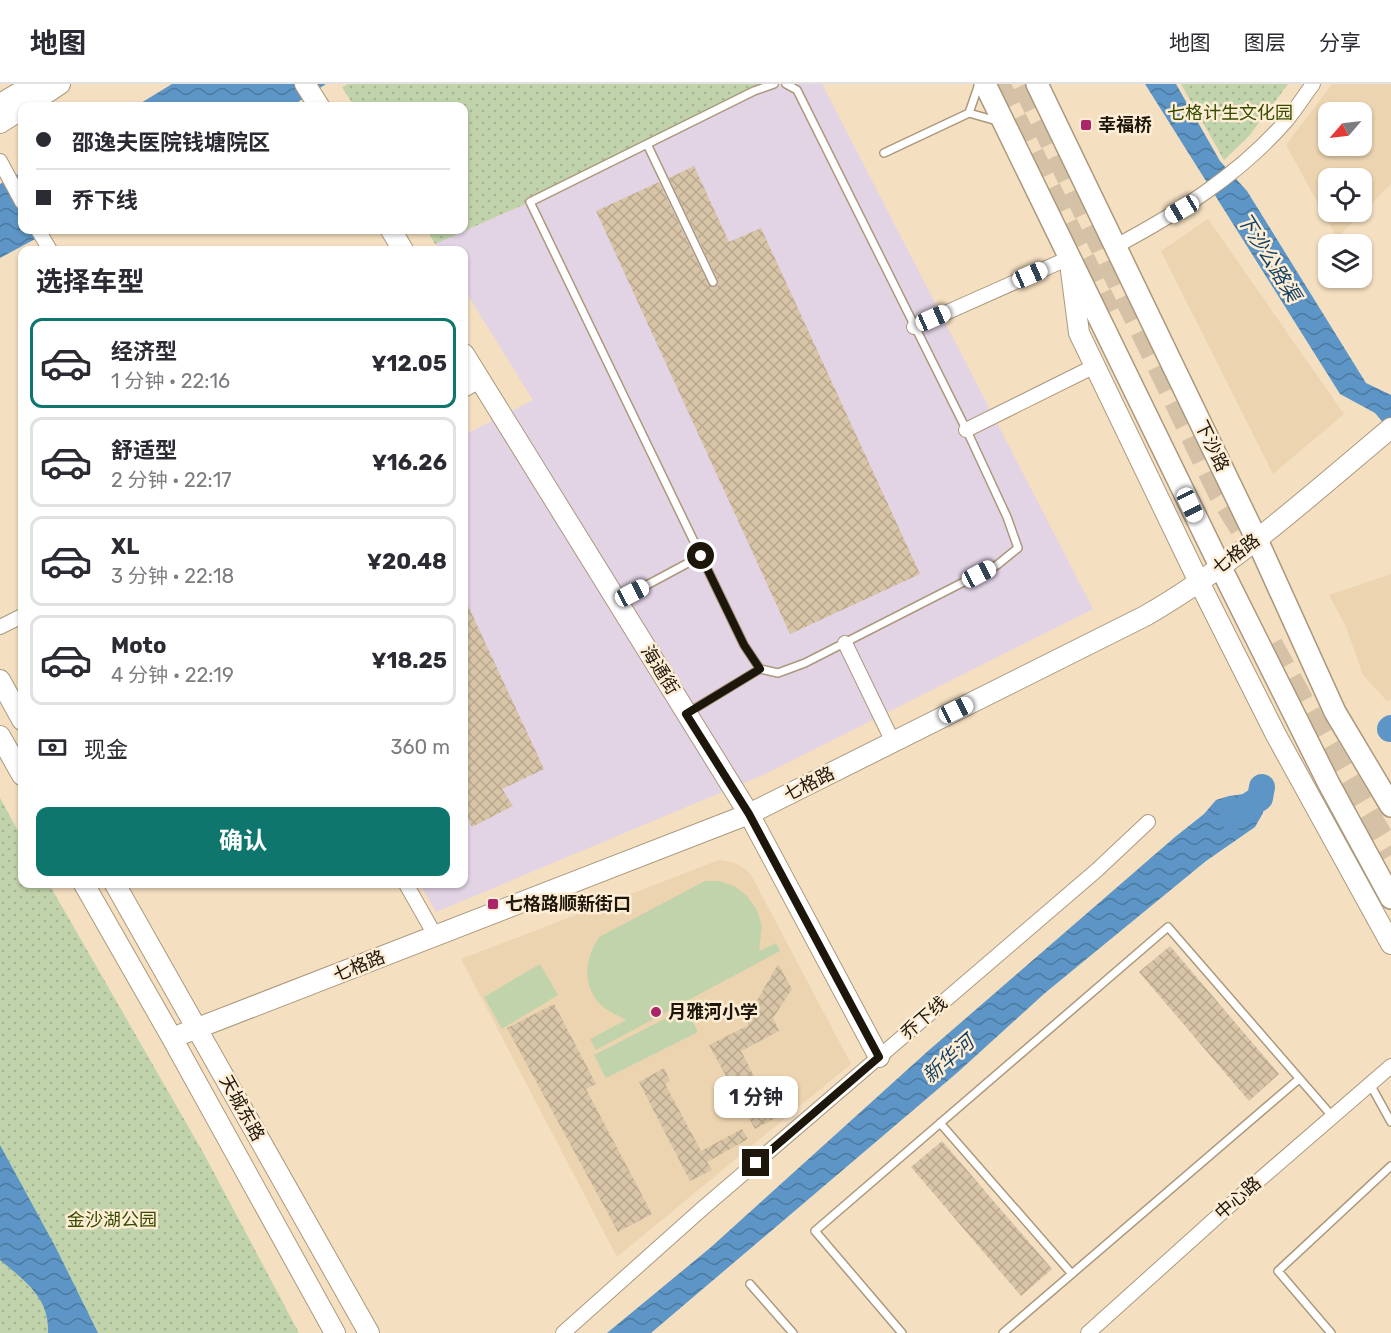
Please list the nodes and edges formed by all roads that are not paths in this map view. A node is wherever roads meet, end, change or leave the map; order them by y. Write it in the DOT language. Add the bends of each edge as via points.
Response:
graph roads {
  1 [pos="34,84"];
  2 [pos="60,84"];
  3 [pos="305,84"];
  4 [pos="774,84"];
  5 [pos="786,84"];
  6 [pos="979,84"];
  7 [pos="985,84"];
  8 [pos="1037,84"];
  9 [pos="1314,84"];
  10 [pos="33,102"];
  11 [pos="316,102"];
  12 [pos="0,104"];
  13 [pos="18,112"];
  14 [pos="969,113"];
  15 [pos="0,123"];
  16 [pos="1004,124"];
  17 [pos="647,144"];
  18 [pos="884,153"];
  19 [pos="0,161"];
  20 [pos="18,195"];
  21 [pos="1116,246"];
  22 [pos="1069,258"];
  23 [pos="713,282"];
  24 [pos="914,327"];
  25 [pos="1095,366"];
  26 [pos="468,370"];
  27 [pos="472,385"];
  28 [pos="1391,428"];
  29 [pos="966,430"];
  30 [pos="1257,540"];
  31 [pos="701,556"];
  32 [pos="1220,566"];
  33 [pos="1199,582"];
  34 [pos="616,601"];
  35 [pos="18,618"];
  36 [pos="0,627"];
  37 [pos="845,643"];
  38 [pos="760,669"];
  39 [pos="0,680"];
  40 [pos="18,713"];
  41 [pos="686,714"];
  42 [pos="0,736"];
  43 [pos="893,742"];
  44 [pos="18,768"];
  45 [pos="1391,806"];
  46 [pos="749,814"];
  47 [pos="1148,822"];
  48 [pos="86,888"];
  49 [pos="118,888"];
  50 [pos="408,888"];
  51 [pos="1391,898"];
  52 [pos="435,935"];
  53 [pos="1391,944"];
  54 [pos="198,1029"];
  55 [pos="172,1038"];
  56 [pos="879,1057"];
  57 [pos="1391,1066"];
  58 [pos="1299,1079"];
  59 [pos="1370,1084"];
  60 [pos="1332,1116"];
  61 [pos="1391,1122"];
  62 [pos="940,1124"];
  63 [pos="1391,1166"];
  64 [pos="1072,1274"];
  65 [pos="750,1284"];
  66 [pos="335,1333"];
  67 [pos="369,1333"];
  68 [pos="563,1333"];
  69 [pos="793,1333"];
  70 [pos="902,1333"];
  71 [pos="1003,1333"];
  72 [pos="1088,1333"];
  73 [pos="1331,1333"];
  1 -- 12 [label="street"];
  2 -- 10 [label="street"];
  3 -- 11 [label="street"];
  4 -- 17 [label="lane"];
  5 -- 24 [label="lane" via="797,90"];
  6 -- 14 [label="lane"];
  7 -- 16 [label="main road"];
  8 -- 21 [label="main road, 下沙路"];
  9 -- 21 [label="street" via="1285,121 1235,170 1182,209"];
  13 -- 15 [label="street"];
  14 -- 16 [label="lane"];
  14 -- 18 [label="lane"];
  16 -- 22 [label="main road"];
  17 -- 23 [label="lane"];
  17 -- 31 [label="lane" via="530,202"];
  19 -- 20 [label="street"];
  21 -- 30 [label="main road, 下沙路"];
  22 -- 24 [label="street"];
  22 -- 25 [label="street" via="1079,333"];
  22 -- 32 [label="main road"];
  24 -- 29 [label="lane"];
  25 -- 29 [label="street"];
  25 -- 33 [label="street"];
  26 -- 27 [label="street, 海通街"];
  27 -- 34 [label="street, 海通街"];
  28 -- 30 [label="street, 七格路"];
  29 -- 37 [label="lane" via="1018,548 997,564"];
  30 -- 32 [label="street, 七格路"];
  30 -- 45 [label="main road, 下沙路" via="1335,711"];
  31 -- 34 [label="lane"];
  31 -- 38 [label="lane" via="744,645"];
  32 -- 33 [label="street, 七格路"];
  32 -- 51 [label="main road"];
  33 -- 43 [label="street, 七格路" via="1145,616"];
  33 -- 53 [label="street" via="1276,735"];
  34 -- 41 [label="street, 海通街"];
  35 -- 36 [label="street"];
  37 -- 38 [label="lane" via="778,673"];
  37 -- 43 [label="street"];
  38 -- 41 [label="lane"];
  39 -- 40 [label="street"];
  41 -- 46 [label="street, 海通街"];
  42 -- 44 [label="street"];
  43 -- 46 [label="street, 七格路"];
  46 -- 52 [label="street, 七格路"];
  46 -- 56 [label="street, 海通街"];
  47 -- 56 [label="street, 乔下线"];
  48 -- 55 [label="street, 天城东路"];
  49 -- 54 [label="street, 天城东路"];
  50 -- 52 [label="street"];
  52 -- 54 [label="street, 七格路"];
  54 -- 55 [label="street, 七格路"];
  54 -- 67 [label="street, 天城东路"];
  55 -- 66 [label="street, 天城东路"];
  56 -- 68 [label="street, 乔下线"];
  57 -- 59 [label="street, 中心路"];
  58 -- 60 [label="lane"];
  58 -- 62 [label="lane" via="1168,927"];
  58 -- 64 [label="lane"];
  59 -- 60 [label="street, 中心路"];
  59 -- 61 [label="lane"];
  60 -- 72 [label="street, 中心路"];
  62 -- 64 [label="lane"];
  62 -- 70 [label="lane" via="815,1231"];
  63 -- 73 [label="lane" via="1278,1271"];
  64 -- 71 [label="lane"];
  65 -- 69 [label="lane"];
}
